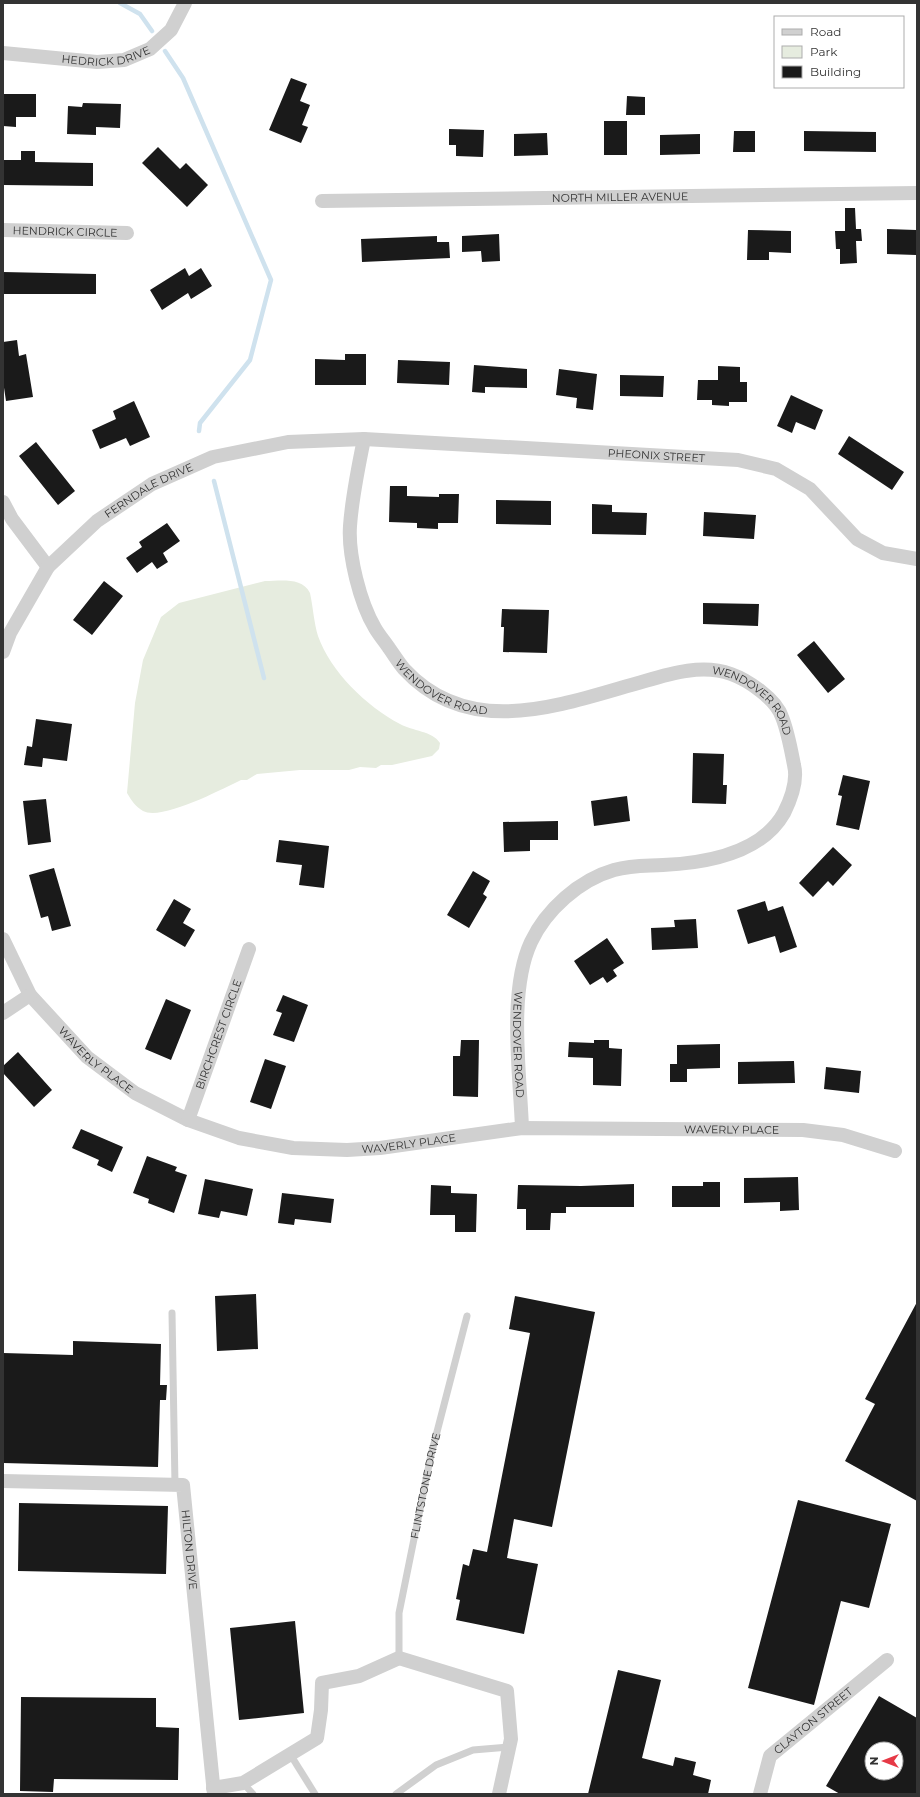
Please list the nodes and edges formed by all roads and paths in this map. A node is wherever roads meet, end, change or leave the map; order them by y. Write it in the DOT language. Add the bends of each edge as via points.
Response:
graph roads {
  1 [pos="185,3"];
  2 [pos="3,53"];
  3 [pos="917,193"];
  4 [pos="322,202"];
  5 [pos="3,230"];
  6 [pos="127,233"];
  7 [pos="364,439"];
  8 [pos="3,502"];
  9 [pos="917,559"];
  10 [pos="48,567"];
  11 [pos="3,652"];
  12 [pos="3,939"];
  13 [pos="249,949"];
  14 [pos="30,995"];
  15 [pos="3,1013"];
  16 [pos="188,1120"];
  17 [pos="522,1128"];
  18 [pos="896,1151"];
  19 [pos="172,1313"];
  20 [pos="467,1316"];
  21 [pos="3,1481"];
  22 [pos="175,1485"];
  23 [pos="398,1658"];
  24 [pos="887,1660"];
  25 [pos="509,1747"];
  26 [pos="290,1754"];
  27 [pos="242,1783"];
  28 [pos="214,1791"];
  29 [pos="253,1794"];
  30 [pos="315,1794"];
  31 [pos="396,1794"];
  32 [pos="500,1794"];
  33 [pos="760,1794"];
  1 -- 2 [label="street, HEDRICK DRIVE" via="171,30 150,49 124,60 97,62"];
  3 -- 4 [label="street, NORTH MILLER AVENUE"];
  5 -- 6 [label="street, HENDRICK CIRCLE"];
  7 -- 9 [label="street, PHEONIX STREET" via="745,462 776,469 810,489 857,539 883,553"];
  7 -- 10 [label="street, FERNDALE DRIVE" via="288,442 213,457 152,484 96,521"];
  7 -- 17 [label="street, WENDOVER ROAD" via="350,529 356,580 374,628 404,669 434,694 471,708 507,712 544,708 697,669 730,673 759,689 782,714 795,770 791,800 777,825 754,844 710,859 663,865 636,864 610,871 578,887 551,911 531,942 520,976 517,1012"];
  8 -- 10 [label="street" via="12,520"];
  10 -- 11 [label="street, FERNDALE DRIVE" via="10,633"];
  12 -- 14 [label="street, WAVERLY PLACE"];
  13 -- 16 [label="street, BIRCHCREST CIRCLE"];
  14 -- 15 [label="street"];
  14 -- 16 [label="street, WAVERLY PLACE" via="87,1057 135,1093"];
  16 -- 17 [label="street, WAVERLY PLACE" via="239,1138 293,1148 347,1150 380,1148"];
  17 -- 18 [label="street, WAVERLY PLACE" via="803,1130 843,1135"];
  19 -- 22 [label="lane"];
  20 -- 23 [label="lane, FLINTSTONE DRIVE" via="431,1455 400,1605"];
  21 -- 22 [label="street"];
  22 -- 28 [label="street, HILTON DRIVE" via="183,1485"];
  23 -- 25 [label="street" via="507,1691 511,1739"];
  23 -- 26 [label="street" via="359,1676 322,1683 317,1738"];
  24 -- 33 [label="street, CLAYTON STREET" via="770,1756"];
  25 -- 31 [label="lane" via="473,1750 436,1765"];
  25 -- 32 [label="street"];
  26 -- 27 [label="street"];
  26 -- 30 [label="lane"];
  27 -- 28 [label="street"];
  27 -- 29 [label="lane"];
}
